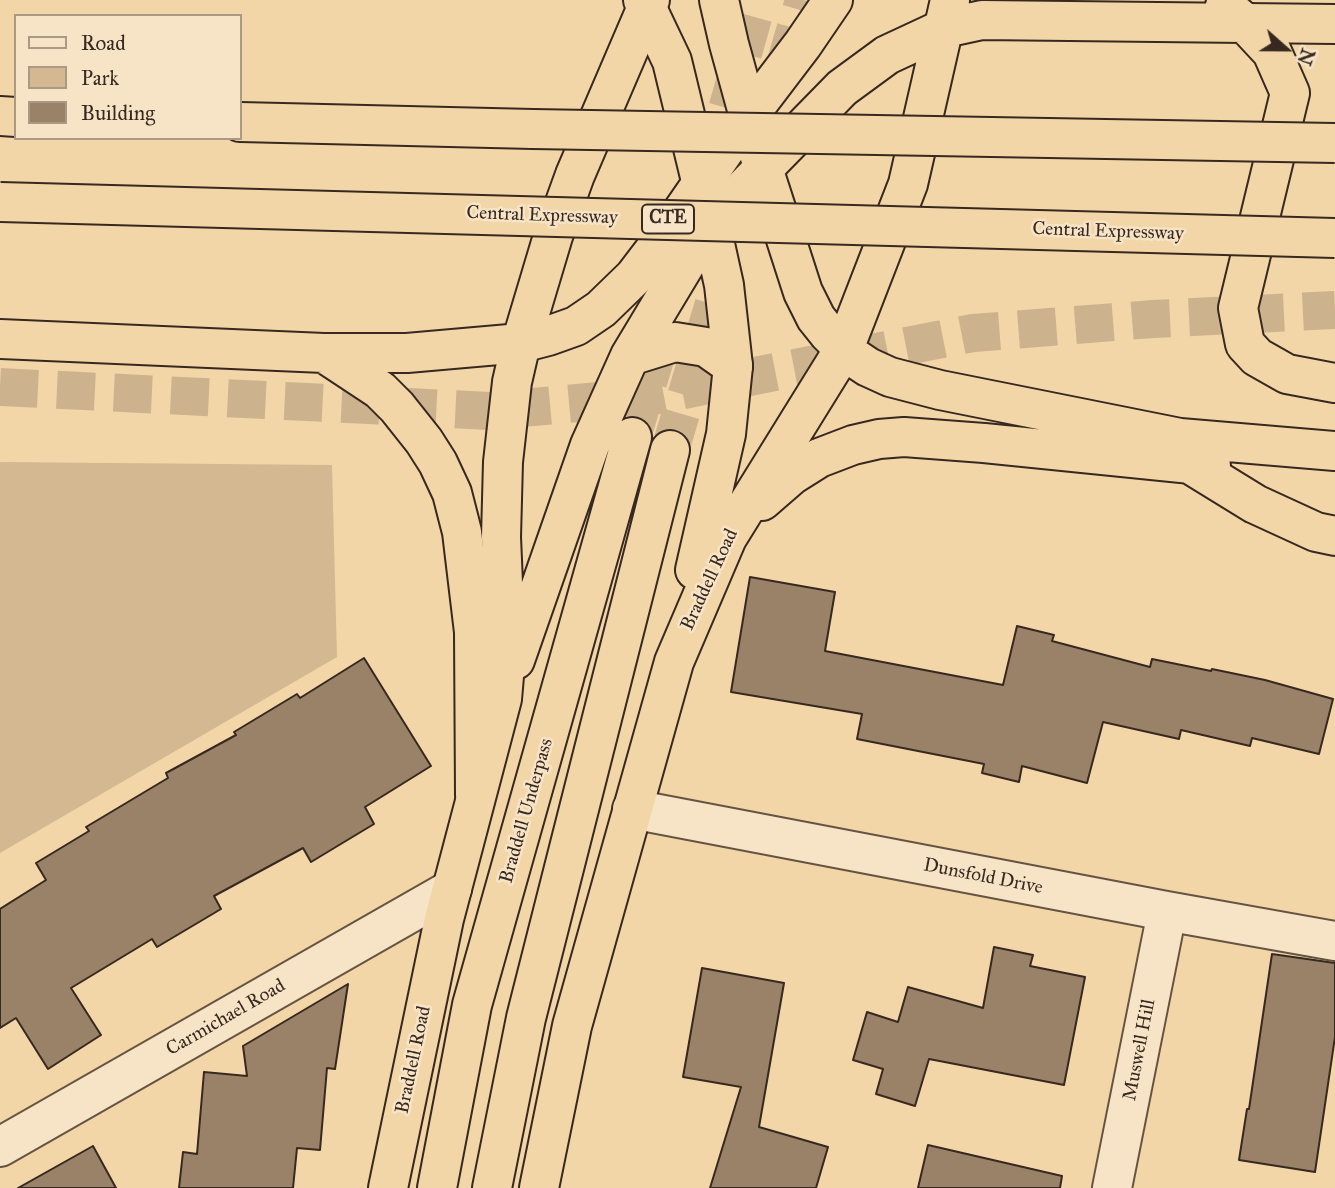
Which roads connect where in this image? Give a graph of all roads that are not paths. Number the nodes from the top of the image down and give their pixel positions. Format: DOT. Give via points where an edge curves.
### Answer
graph roads {
  1 [pos="719,0"];
  2 [pos="833,0"];
  3 [pos="647,2"];
  4 [pos="1232,11"];
  5 [pos="948,14"];
  6 [pos="1335,24"];
  7 [pos="749,116"];
  8 [pos="242,122"];
  9 [pos="1335,143"];
  10 [pos="763,167"];
  11 [pos="702,185"];
  12 [pos="0,201"];
  13 [pos="710,223"];
  14 [pos="1335,238"];
  15 [pos="0,339"];
  16 [pos="521,343"];
  17 [pos="844,349"];
  18 [pos="324,353"];
  19 [pos="630,356"];
  20 [pos="733,366"];
  21 [pos="1335,383"];
  22 [pos="632,437"];
  23 [pos="670,450"];
  24 [pos="1335,451"];
  25 [pos="1190,464"];
  26 [pos="1335,474"];
  27 [pos="1335,536"];
  28 [pos="727,538"];
  29 [pos="674,662"];
  30 [pos="502,699"];
  31 [pos="475,795"];
  32 [pos="632,809"];
  33 [pos="452,889"];
  34 [pos="1166,911"];
  35 [pos="1335,941"];
  36 [pos="1,1147"];
  37 [pos="388,1188"];
  38 [pos="437,1188"];
  39 [pos="492,1188"];
  40 [pos="539,1188"];
  41 [pos="1112,1188"];
  1 -- 7 [label="highway"];
  2 -- 7 [label="highway"];
  3 -- 11 [label="highway" via="672,61"];
  3 -- 16 [label="highway, Braddell Road" via="575,175"];
  4 -- 5 [label="highway" via="982,20"];
  4 -- 6 [label="highway"];
  4 -- 21 [label="highway" via="1272,52 1290,93 1238,308 1245,344 1257,357 1287,374"];
  5 -- 10 [label="highway" via="842,88"];
  5 -- 17 [label="highway, Braddell Road" via="908,184"];
  7 -- 10 [label="highway"];
  7 -- 11 [label="highway"];
  8 -- 9 [label="highway, bridge"];
  10 -- 13 [label="highway"];
  10 -- 17 [label="highway" via="808,305"];
  11 -- 13 [label="highway"];
  11 -- 16 [label="highway" via="634,277 601,309 576,326"];
  12 -- 14 [label="highway, Central Expressway / CTE, bridge"];
  13 -- 19 [label="highway"];
  13 -- 20 [label="highway" via="724,285"];
  15 -- 18 [label="highway"];
  16 -- 18 [label="highway" via="407,353"];
  16 -- 30 [label="highway, Braddell Road" via="503,462 506,653"];
  17 -- 24 [label="highway" via="890,377 940,390 1180,438"];
  17 -- 28 [label="highway, Braddell Road"];
  18 -- 31 [label="highway" via="380,390 397,407 424,441 452,493 462,532 474,632"];
  19 -- 20 [label="highway" via="675,342 706,347"];
  19 -- 30 [label="highway" via="590,445"];
  20 -- 29 [label="highway" via="726,435"];
  22 -- 38 [label="highway, Braddell Underpass" via="472,1005"];
  23 -- 39 [label="highway" via="526,1018"];
  25 -- 26 [label="highway"];
  25 -- 27 [label="highway" via="1255,504"];
  25 -- 28 [label="highway" via="984,443 878,439 819,458 793,475"];
  28 -- 29 [label="highway, Braddell Road"];
  29 -- 32 [label="highway, Braddell Road"];
  30 -- 31 [label="highway, Braddell Road"];
  31 -- 33 [label="highway, Braddell Road"];
  32 -- 34 [label="street, Dunsfold Drive"];
  32 -- 40 [label="highway, Braddell Road" via="572,1026"];
  33 -- 36 [label="street, Carmichael Road"];
  33 -- 37 [label="highway, Braddell Road"];
  34 -- 35 [label="street, Dunsfold Drive"];
  34 -- 41 [label="street, Muswell Hill"];
}
